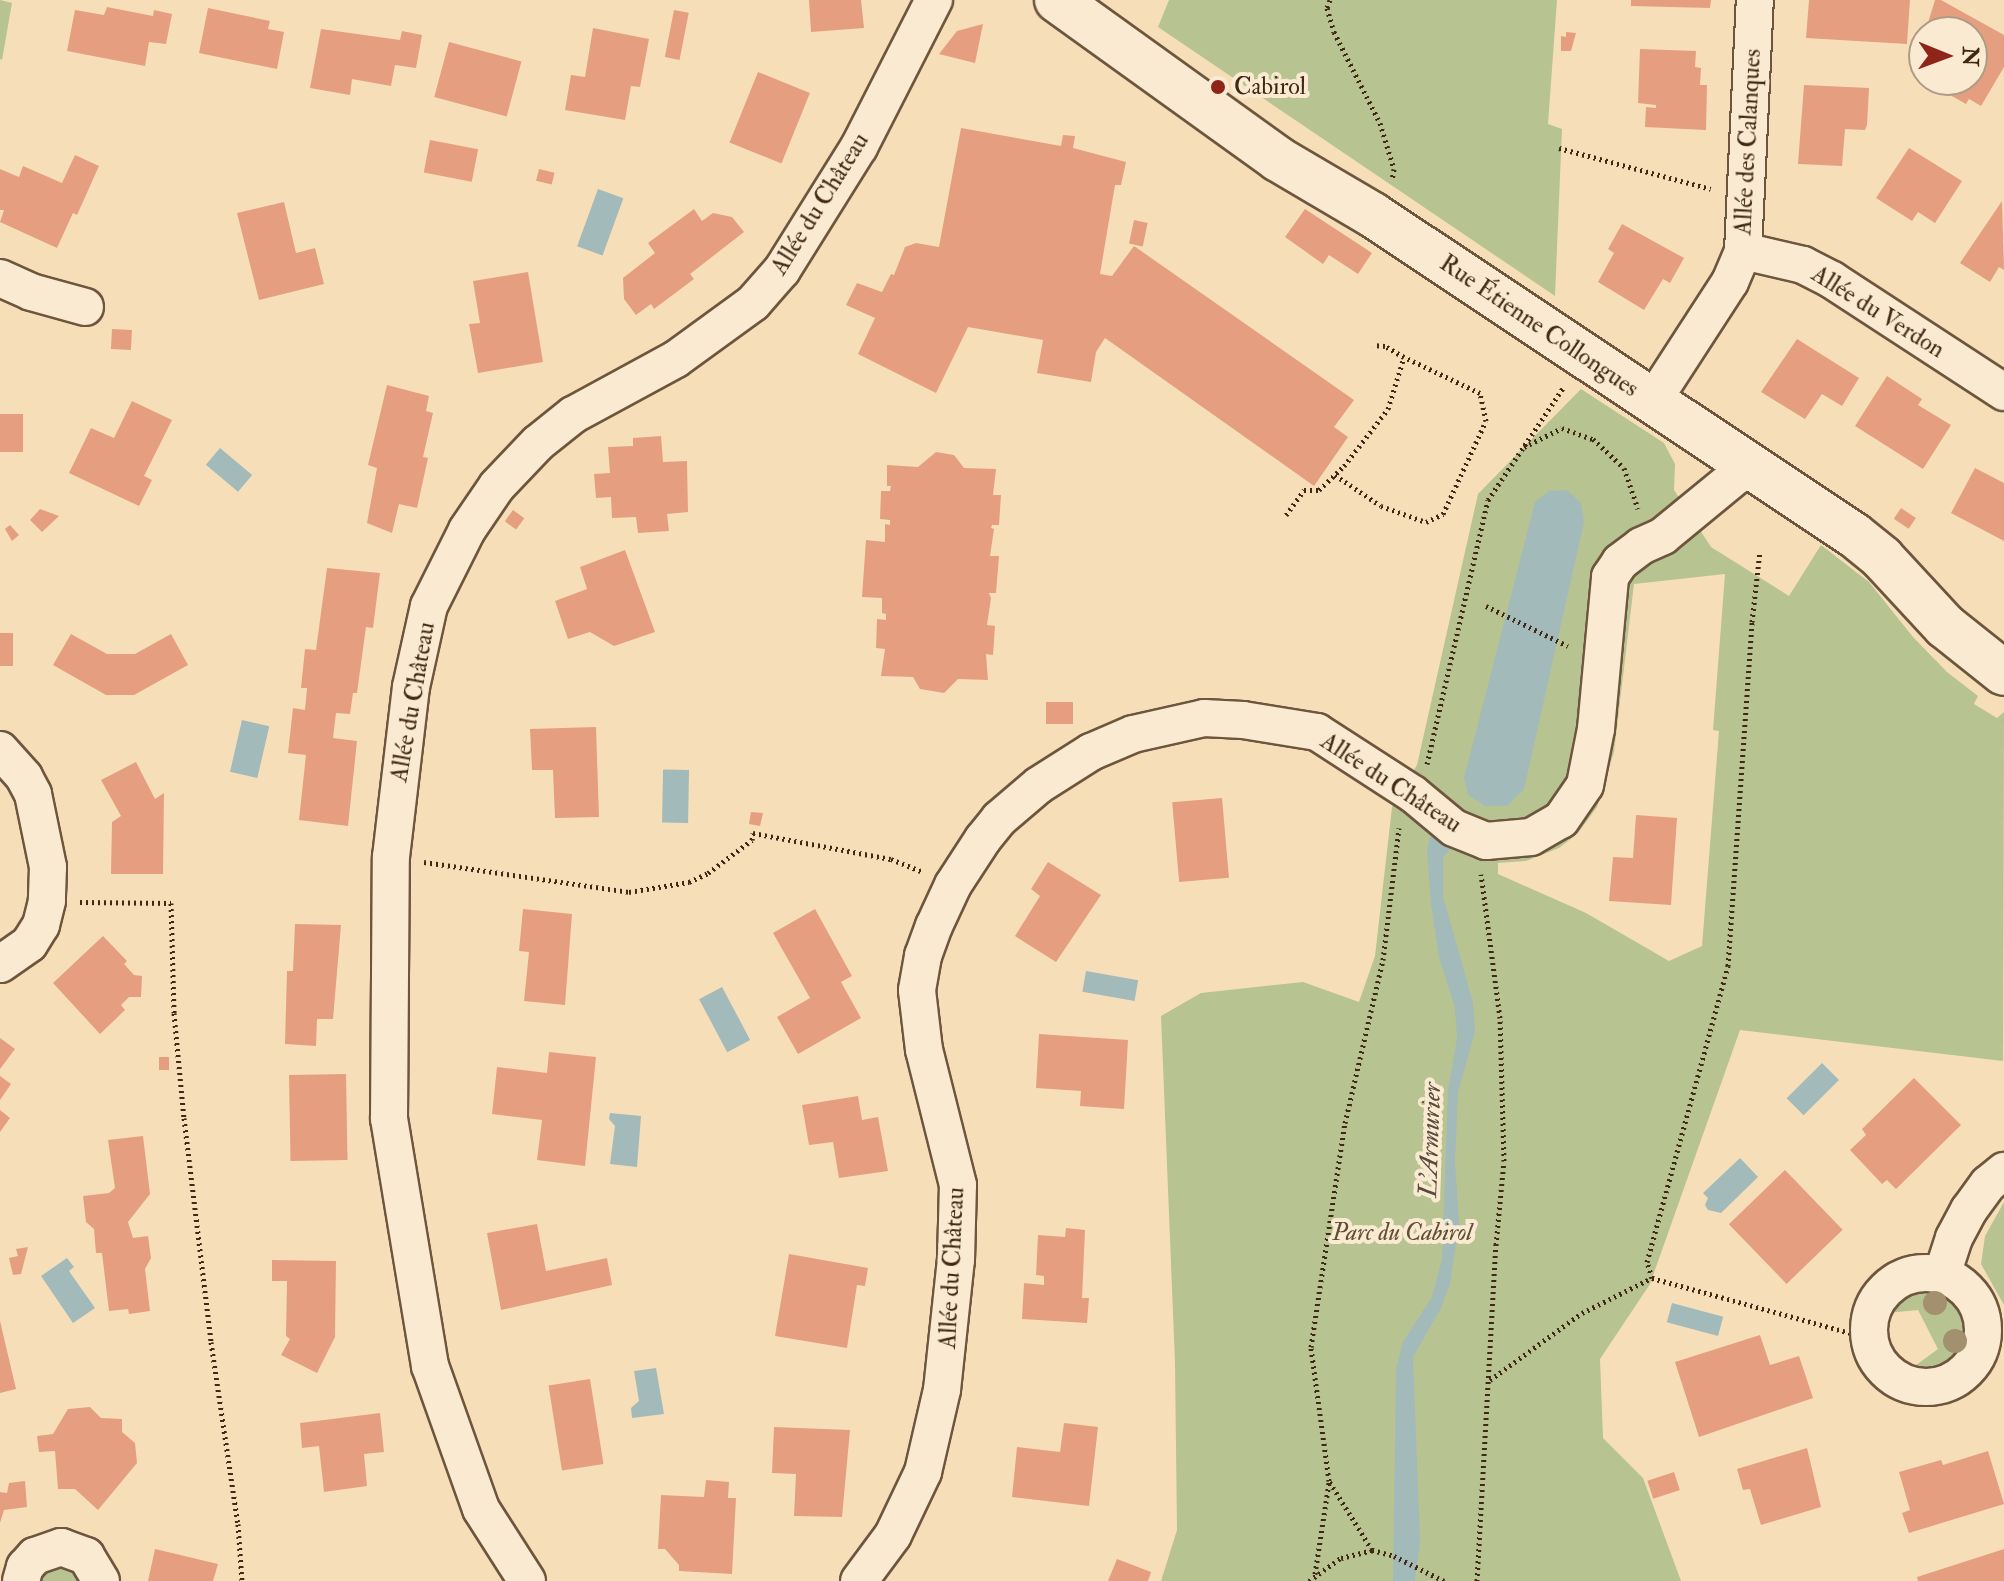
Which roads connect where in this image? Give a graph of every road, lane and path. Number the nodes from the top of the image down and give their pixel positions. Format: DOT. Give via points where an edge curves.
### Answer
graph roads {
  1 [pos="934,0"];
  2 [pos="1057,0"];
  3 [pos="1330,0"];
  4 [pos="1755,0"];
  5 [pos="1559,148"];
  6 [pos="1747,199"];
  7 [pos="1373,215"];
  8 [pos="1743,251"];
  9 [pos="0,278"];
  10 [pos="85,307"];
  11 [pos="1373,345"];
  12 [pos="1404,357"];
  13 [pos="1584,357"];
  14 [pos="2004,392"];
  15 [pos="1652,402"];
  16 [pos="1523,448"];
  17 [pos="1744,463"];
  18 [pos="1335,475"];
  19 [pos="1286,515"];
  20 [pos="1641,546"];
  21 [pos="1760,551"];
  22 [pos="1486,606"];
  23 [pos="1581,652"];
  24 [pos="2004,673"];
  25 [pos="0,750"];
  26 [pos="1413,794"];
  27 [pos="1486,841"];
  28 [pos="391,857"];
  29 [pos="953,885"];
  30 [pos="47,901"];
  31 [pos="0,964"];
  32 [pos="2004,1171"];
  33 [pos="1942,1275"];
  34 [pos="1652,1278"];
  35 [pos="1869,1338"];
  36 [pos="1490,1381"];
  37 [pos="1329,1481"];
  38 [pos="1372,1550"];
  39 [pos="1312,1579"];
  40 [pos="21,1581"];
  41 [pos="101,1581"];
  42 [pos="242,1581"];
  43 [pos="527,1581"];
  44 [pos="859,1581"];
  45 [pos="1444,1581"];
  46 [pos="1477,1581"];
  1 -- 28 [label="street, Allée du Château" via="859,147 782,270 753,303 676,359 573,415 497,486 467,530 426,619 411,687"];
  2 -- 7 [label="main road, Rue Étienne Collongues" via="1278,159"];
  3 -- 7 [label="path" via="1334,32 1380,123 1394,169 1390,190"];
  4 -- 6 [label="street, Allée des Calanques"];
  5 -- 6 [label="path"];
  6 -- 8 [label="street, Allée des Calanques"];
  7 -- 13 [label="main road, Rue Étienne Collongues"];
  8 -- 14 [label="street, Allée du Verdon" via="1803,265 1832,280"];
  8 -- 15 [label="street, Allée des Calanques" via="1730,282"];
  9 -- 10 [label="street"];
  11 -- 12 [label="path"];
  12 -- 18 [label="path" via="1388,409"];
  12 -- 18 [label="path" via="1480,393 1486,421 1443,514 1426,522 1411,517 1381,506"];
  13 -- 15 [label="main road, Rue Étienne Collongues"];
  13 -- 16 [label="path"];
  15 -- 17 [label="main road, Rue Étienne Collongues"];
  16 -- 20 [label="path" via="1562,428 1593,439 1624,468 1638,503"];
  16 -- 26 [label="path" via="1488,500 1430,757"];
  17 -- 20 [label="street, Allée du Château" via="1697,509"];
  17 -- 24 [label="main road, Rue Étienne Collongues" via="1854,535 1945,626"];
  18 -- 19 [label="path" via="1319,490 1304,490"];
  20 -- 27 [label="street, Allée du Château" via="1610,577 1596,729 1585,785 1561,820 1531,837"];
  21 -- 34 [label="path" via="1728,966 1647,1262"];
  22 -- 23 [label="path"];
  25 -- 30 [label="street" via="24,777 40,815"];
  26 -- 27 [label="street, Allée du Château" via="1454,828"];
  26 -- 29 [label="street, Allée du Château" via="1317,732 1243,720 1204,718 1171,724 1091,752 1039,785 999,819"];
  26 -- 37 [label="path" via="1399,827 1383,960 1345,1123 1311,1347"];
  27 -- 36 [label="path" via="1481,874 1500,1018 1504,1161"];
  28 -- 29 [label="path" via="629,892 689,882 708,873 752,840 753,833 891,859"];
  28 -- 43 [label="street, Allée du Château" via="389,1119 416,1296 430,1366 454,1442 481,1509"];
  29 -- 44 [label="street, Allée du Château" via="923,956 917,990 924,1050 958,1185 948,1352 923,1472 893,1535"];
  30 -- 31 [label="street" via="29,944"];
  30 -- 42 [label="path" via="171,903 184,1118"];
  32 -- 33 [label="street" via="1969,1210"];
  33 -- 35 [label="street" via="1919,1273 1898,1280 1881,1295 1870,1316"];
  33 -- 35 [label="street" via="1974,1299 1982,1318 1983,1338 1963,1373 1926,1388 1906,1384 1876,1358"];
  34 -- 35 [label="path"];
  34 -- 36 [label="path" via="1582,1313"];
  36 -- 46 [label="path"];
  37 -- 38 [label="path"];
  37 -- 39 [label="path"];
  38 -- 39 [label="path" via="1341,1558"];
  38 -- 45 [label="path"];
  40 -- 41 [label="street" via="35,1556 61,1547 86,1556"];
}
